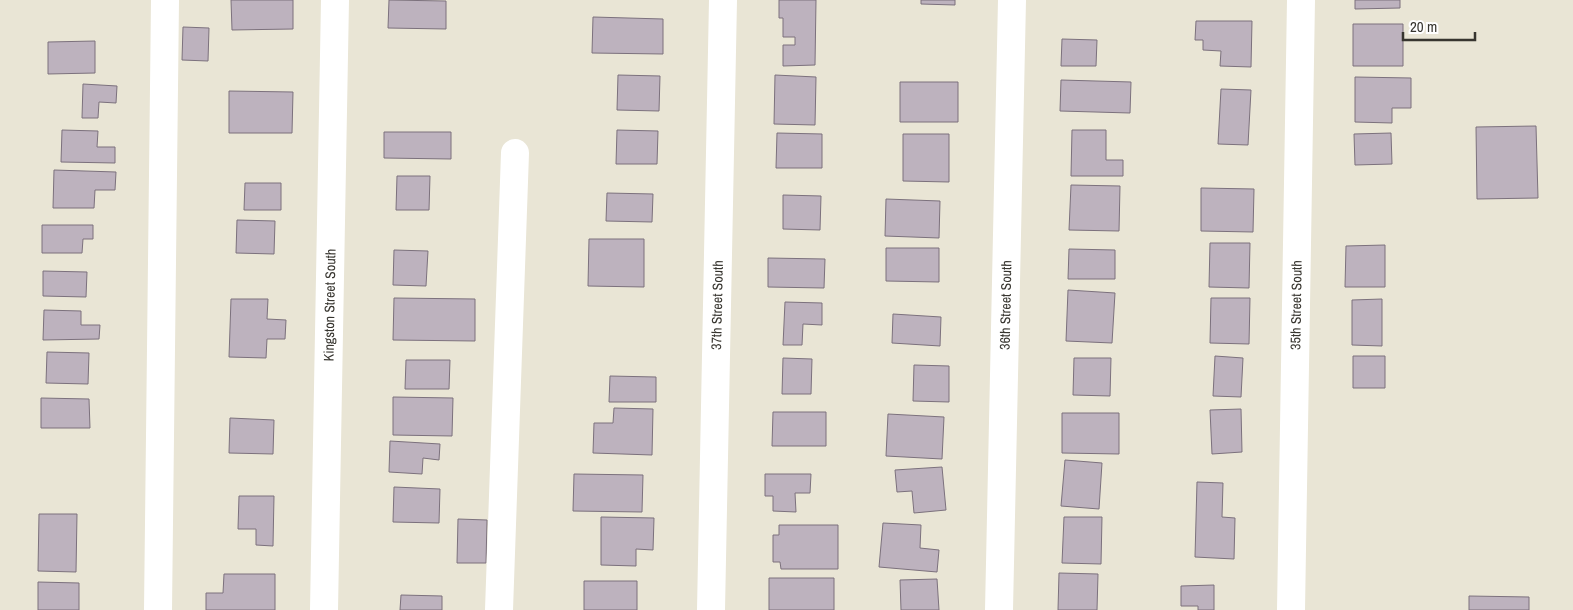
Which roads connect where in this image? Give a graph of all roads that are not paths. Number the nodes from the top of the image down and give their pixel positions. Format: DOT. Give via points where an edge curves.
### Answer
graph roads {
  1 [pos="165,0"];
  2 [pos="335,0"];
  3 [pos="723,0"];
  4 [pos="1012,0"];
  5 [pos="1301,0"];
  6 [pos="515,153"];
  7 [pos="158,610"];
  8 [pos="324,610"];
  9 [pos="499,610"];
  10 [pos="712,610"];
  11 [pos="998,610"];
  12 [pos="1291,610"];
  1 -- 7 [label="street"];
  2 -- 8 [label="street, Kingston Street South"];
  3 -- 10 [label="street, 37th Street South"];
  4 -- 11 [label="street, 36th Street South"];
  5 -- 12 [label="street, 35th Street South"];
  6 -- 9 [label="street"];
}
